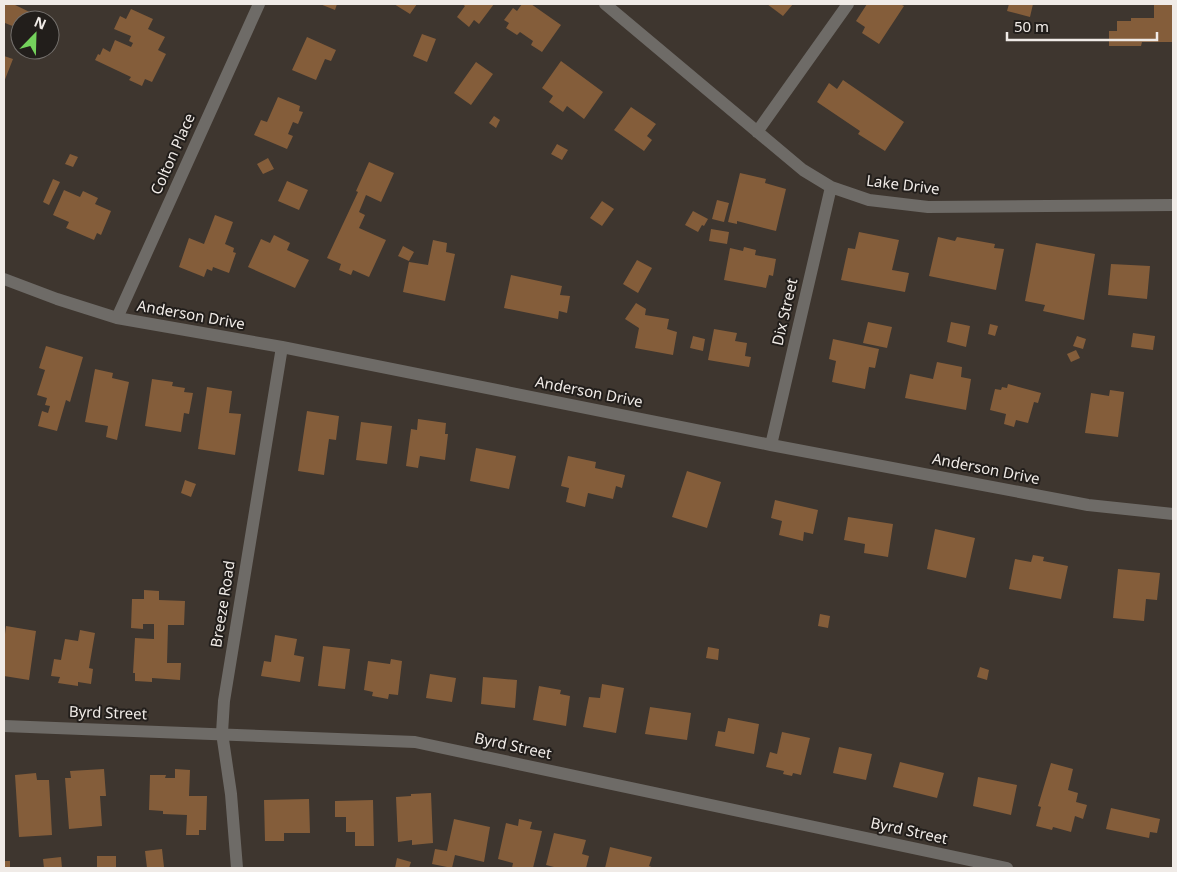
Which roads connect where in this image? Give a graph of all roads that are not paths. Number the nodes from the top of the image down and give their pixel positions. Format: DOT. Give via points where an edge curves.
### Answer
graph roads {
  1 [pos="258,4"];
  2 [pos="605,4"];
  3 [pos="848,4"];
  4 [pos="757,132"];
  5 [pos="831,187"];
  6 [pos="1173,205"];
  7 [pos="4,279"];
  8 [pos="117,318"];
  9 [pos="282,347"];
  10 [pos="771,445"];
  11 [pos="1173,514"];
  12 [pos="4,726"];
  13 [pos="222,733"];
  14 [pos="236,868"];
  15 [pos="1007,868"];
  1 -- 8 [label="street, Colton Place"];
  2 -- 4 [label="street, Lake Drive"];
  3 -- 4 [label="street"];
  4 -- 5 [label="street, Lake Drive" via="803,170"];
  5 -- 6 [label="street, Lake Drive" via="869,200 928,207"];
  5 -- 10 [label="street, Dix Street"];
  7 -- 8 [label="street, Anderson Drive"];
  8 -- 9 [label="street, Anderson Drive"];
  9 -- 10 [label="street, Anderson Drive"];
  9 -- 13 [label="street, Breeze Road" via="225,692"];
  10 -- 11 [label="street, Anderson Drive" via="1088,505"];
  12 -- 13 [label="street, Byrd Street"];
  13 -- 14 [label="street, Breeze Road" via="231,794"];
  13 -- 15 [label="street, Byrd Street" via="414,742"];
}
